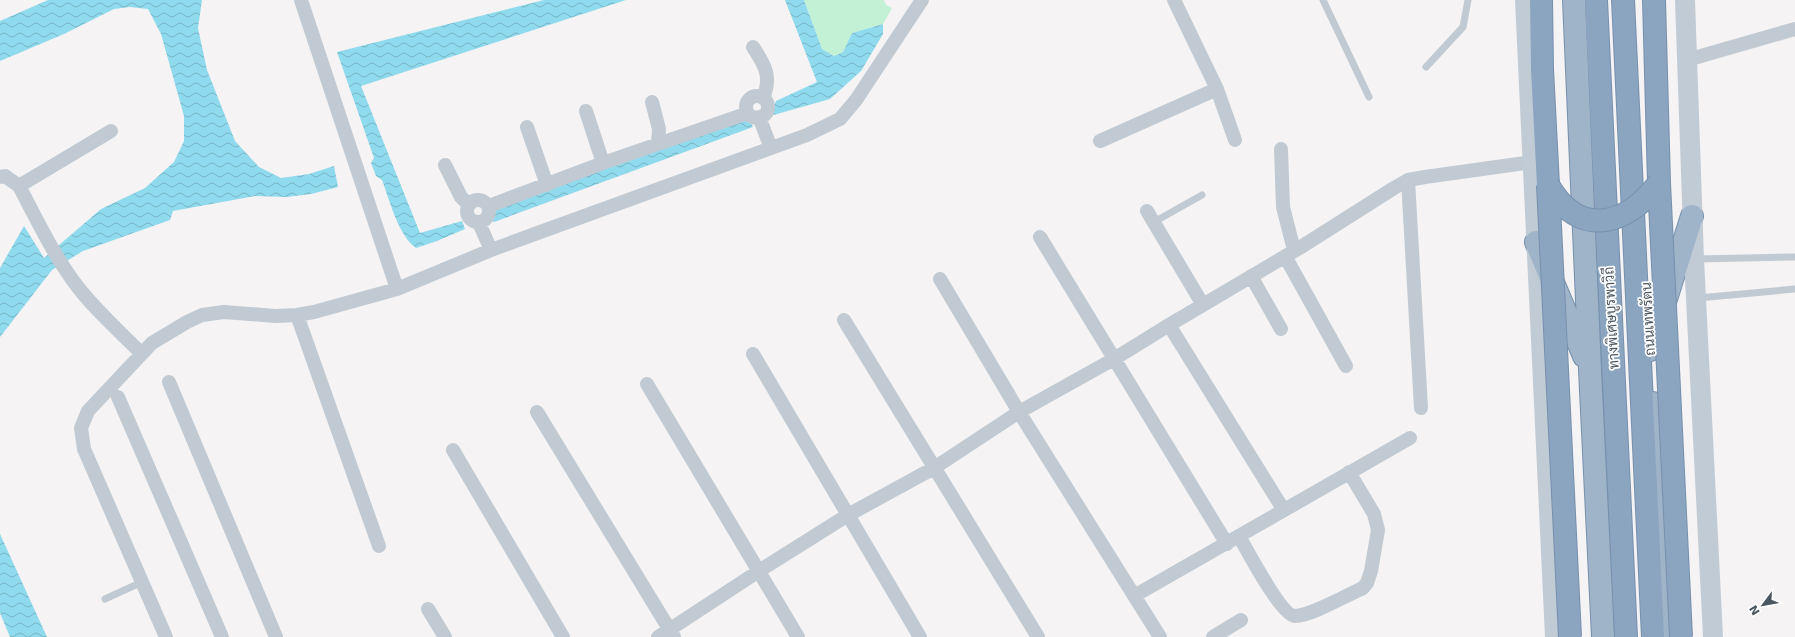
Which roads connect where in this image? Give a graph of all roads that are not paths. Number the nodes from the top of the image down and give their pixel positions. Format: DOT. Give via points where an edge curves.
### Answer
graph roads {
  1 [pos="301,0"];
  2 [pos="922,0"];
  3 [pos="1174,0"];
  4 [pos="1323,0"];
  5 [pos="1468,0"];
  6 [pos="1525,0"];
  7 [pos="1540,0"];
  8 [pos="1574,0"];
  9 [pos="1596,0"];
  10 [pos="1623,0"];
  11 [pos="1634,0"];
  12 [pos="1654,0"];
  13 [pos="1685,0"];
  14 [pos="1795,29"];
  15 [pos="753,47"];
  16 [pos="1687,60"];
  17 [pos="1426,67"];
  18 [pos="1217,90"];
  19 [pos="1368,96"];
  20 [pos="652,102"];
  21 [pos="586,111"];
  22 [pos="753,115"];
  23 [pos="527,127"];
  24 [pos="111,132"];
  25 [pos="1235,140"];
  26 [pos="1100,141"];
  27 [pos="658,144"];
  28 [pos="771,148"];
  29 [pos="1281,149"];
  30 [pos="1532,162"];
  31 [pos="603,163"];
  32 [pos="445,164"];
  33 [pos="0,176"];
  34 [pos="1408,180"];
  35 [pos="1660,183"];
  36 [pos="547,185"];
  37 [pos="19,186"];
  38 [pos="1548,186"];
  39 [pos="1202,195"];
  40 [pos="469,205"];
  41 [pos="488,206"];
  42 [pos="1692,216"];
  43 [pos="1150,217"];
  44 [pos="479,223"];
  45 [pos="1040,237"];
  46 [pos="1536,242"];
  47 [pos="491,250"];
  48 [pos="1294,251"];
  49 [pos="1795,257"];
  50 [pos="1694,259"];
  51 [pos="1251,276"];
  52 [pos="940,279"];
  53 [pos="397,289"];
  54 [pos="1795,290"];
  55 [pos="1696,298"];
  56 [pos="1202,305"];
  57 [pos="297,315"];
  58 [pos="844,320"];
  59 [pos="1169,325"];
  60 [pos="1281,329"];
  61 [pos="1650,350"];
  62 [pos="141,353"];
  63 [pos="752,354"];
  64 [pos="1114,359"];
  65 [pos="1346,366"];
  66 [pos="1590,370"];
  67 [pos="169,382"];
  68 [pos="647,384"];
  69 [pos="118,397"];
  70 [pos="1421,408"];
  71 [pos="537,412"];
  72 [pos="1020,412"];
  73 [pos="1410,438"];
  74 [pos="453,450"];
  75 [pos="934,468"];
  76 [pos="1349,472"];
  77 [pos="1283,509"];
  78 [pos="848,515"];
  79 [pos="1233,540"];
  80 [pos="380,546"];
  81 [pos="759,571"];
  82 [pos="142,582"];
  83 [pos="1134,596"];
  84 [pos="105,599"];
  85 [pos="428,609"];
  86 [pos="1241,620"];
  87 [pos="667,635"];
  88 [pos="166,637"];
  89 [pos="222,637"];
  90 [pos="276,637"];
  91 [pos="445,637"];
  92 [pos="563,637"];
  93 [pos="798,637"];
  94 [pos="920,637"];
  95 [pos="1038,637"];
  96 [pos="1160,637"];
  97 [pos="1213,637"];
  98 [pos="1555,637"];
  99 [pos="1570,637"];
  100 [pos="1603,637"];
  101 [pos="1626,637"];
  102 [pos="1653,637"];
  103 [pos="1666,637"];
  104 [pos="1681,637"];
  105 [pos="1713,637"];
  1 -- 53 [label="street"];
  2 -- 28 [label="street" via="856,100 840,119"];
  3 -- 18 [label="street"];
  4 -- 19 [label="lane"];
  5 -- 17 [label="lane" via="1463,27"];
  6 -- 30 [label="main road"];
  7 -- 38 [label="highway"];
  8 -- 66 [label="highway"];
  9 -- 101 [label="highway, ทางพิเศษบูรพาวิถี"];
  10 -- 102 [label="highway, ทางพิเศษบูรพาวิถี"];
  11 -- 61 [label="highway, ถนนเทพรัตน"];
  12 -- 35 [label="highway"];
  13 -- 16 [label="main road"];
  14 -- 16 [label="street"];
  15 -- 22 [label="street" via="761,59 768,82 763,98 755,96 748,100 746,109"];
  16 -- 42 [label="main road"];
  18 -- 25 [label="street"];
  18 -- 26 [label="street"];
  20 -- 27 [label="street" via="659,129"];
  21 -- 31 [label="street"];
  22 -- 27 [label="street"];
  22 -- 28 [label="street"];
  23 -- 36 [label="street"];
  24 -- 37 [label="street"];
  27 -- 31 [label="street"];
  28 -- 47 [label="street"];
  29 -- 48 [label="street" via="1283,207"];
  30 -- 34 [label="street"];
  30 -- 46 [label="main road"];
  31 -- 36 [label="street"];
  32 -- 40 [label="street" via="461,197"];
  33 -- 37 [label="street" via="5,176"];
  34 -- 48 [label="street"];
  34 -- 70 [label="street"];
  35 -- 38 [label="highway, bridge" via="1632,210 1614,219 1601,220 1576,215 1567,210"];
  35 -- 104 [label="highway, bridge"];
  36 -- 41 [label="street"];
  37 -- 62 [label="street" via="74,282 95,308"];
  38 -- 99 [label="highway, bridge"];
  39 -- 43 [label="lane"];
  40 -- 41 [label="street" via="480,199"];
  40 -- 44 [label="street" via="469,218"];
  41 -- 44 [label="street" via="488,217"];
  42 -- 50 [label="main road"];
  42 -- 61 [label="highway"];
  43 -- 56 [label="street"];
  44 -- 47 [label="street"];
  45 -- 64 [label="street"];
  46 -- 66 [label="highway"];
  46 -- 98 [label="main road"];
  47 -- 53 [label="street"];
  48 -- 51 [label="street"];
  48 -- 65 [label="street"];
  49 -- 50 [label="lane"];
  50 -- 55 [label="main road"];
  51 -- 56 [label="street"];
  51 -- 60 [label="street"];
  52 -- 72 [label="street"];
  53 -- 57 [label="street"];
  54 -- 55 [label="lane"];
  55 -- 105 [label="main road"];
  56 -- 59 [label="street"];
  57 -- 62 [label="street" via="224,312 202,315 152,343"];
  57 -- 80 [label="street"];
  58 -- 75 [label="street"];
  59 -- 64 [label="street"];
  59 -- 77 [label="street"];
  61 -- 103 [label="highway, ถนนเทพรัตน"];
  62 -- 82 [label="street" via="88,411 81,428 84,449"];
  63 -- 78 [label="street"];
  64 -- 72 [label="street"];
  64 -- 79 [label="street"];
  66 -- 100 [label="highway"];
  67 -- 90 [label="street"];
  68 -- 81 [label="street"];
  69 -- 89 [label="street"];
  71 -- 87 [label="street"];
  72 -- 75 [label="street"];
  72 -- 83 [label="street"];
  73 -- 76 [label="street"];
  74 -- 92 [label="street"];
  75 -- 78 [label="street"];
  75 -- 95 [label="street"];
  76 -- 77 [label="street"];
  76 -- 79 [label="street" via="1374,514 1378,530 1371,571 1363,588 1307,613 1295,616 1289,614"];
  77 -- 79 [label="street"];
  78 -- 81 [label="street"];
  78 -- 94 [label="street"];
  79 -- 83 [label="street"];
  81 -- 87 [label="street"];
  81 -- 93 [label="street"];
  82 -- 84 [label="lane"];
  82 -- 88 [label="street"];
  83 -- 96 [label="street"];
  85 -- 91 [label="street"];
  86 -- 97 [label="street"];
}
